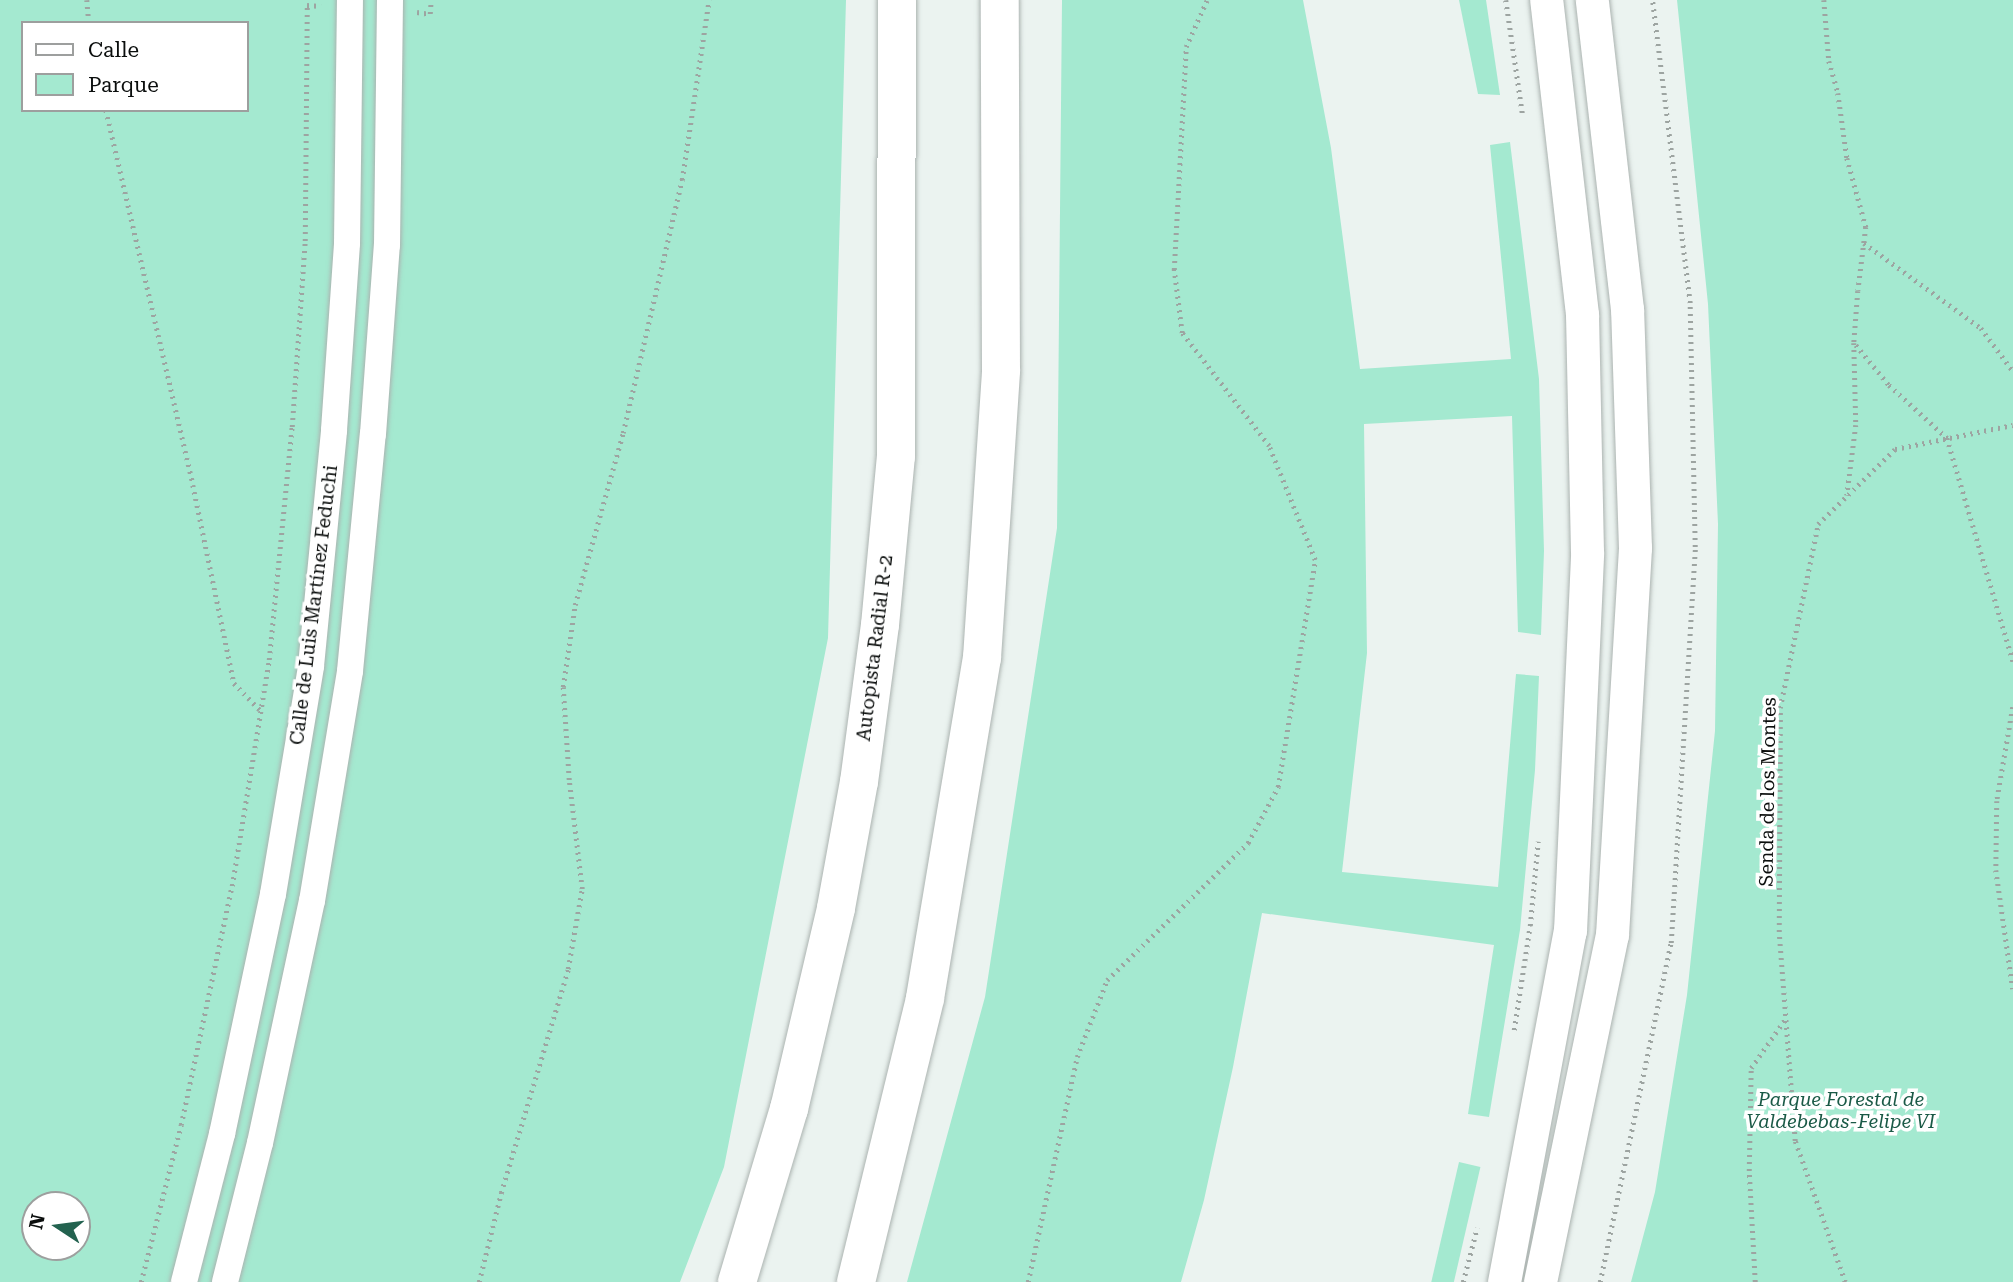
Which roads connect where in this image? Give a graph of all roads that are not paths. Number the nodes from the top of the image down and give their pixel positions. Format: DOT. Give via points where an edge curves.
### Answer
graph roads {
  1 [pos="390,0"];
  2 [pos="897,0"];
  3 [pos="1000,0"];
  4 [pos="1546,0"];
  5 [pos="1592,0"];
  6 [pos="334,2"];
  7 [pos="184,1282"];
  8 [pos="225,1282"];
  9 [pos="737,1282"];
  10 [pos="856,1282"];
  11 [pos="1504,1282"];
  12 [pos="1540,1282"];
  1 -- 8 [label="street, Calle de Luis Martínez Feduchi" via="387,245 350,671 312,901"];
  2 -- 9 [label="highway, Autopista Radial R-2" via="896,457 880,625 836,908 789,1109"];
  3 -- 10 [label="highway" via="1001,370 982,658 925,998"];
  4 -- 11 [label="street" via="1582,314 1587,552 1570,931"];
  5 -- 12 [label="street" via="1627,309 1635,548 1612,935"];
  6 -- 7 [label="street, Calle de Luis Martínez Feduchi" via="347,243 311,666 273,894 222,1134"];
}
